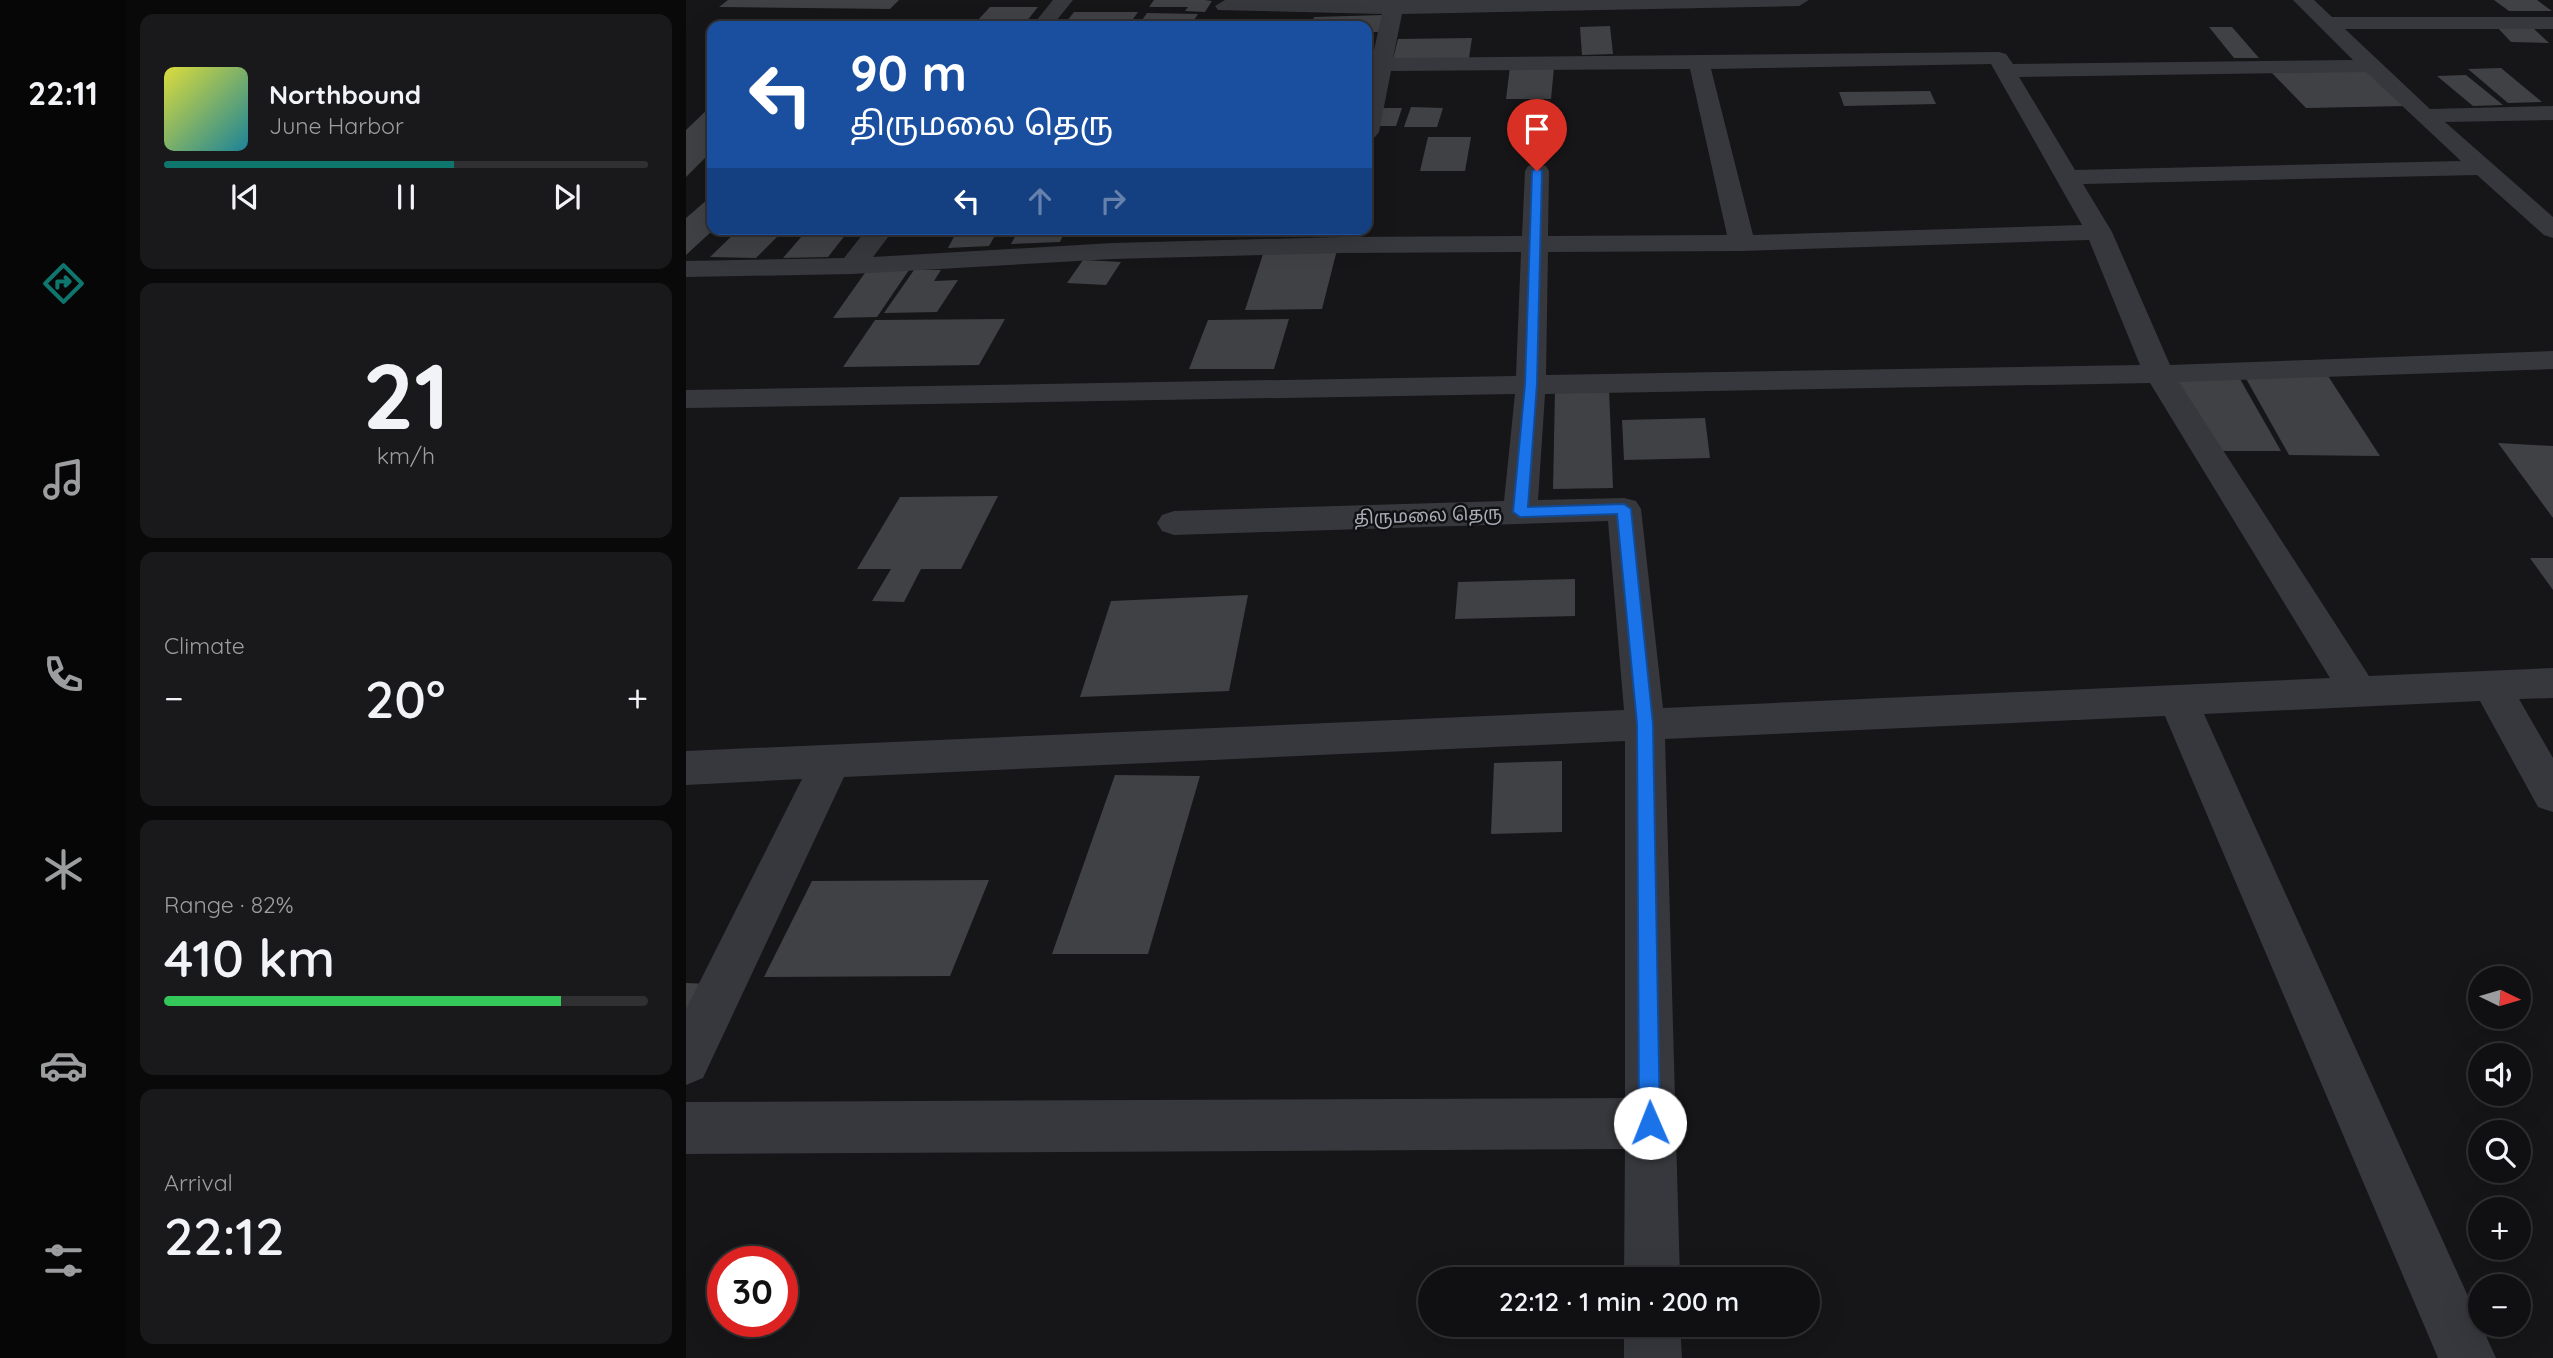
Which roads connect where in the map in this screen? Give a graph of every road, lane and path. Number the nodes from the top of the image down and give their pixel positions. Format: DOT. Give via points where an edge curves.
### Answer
graph roads {
  1 [pos="1063,0"];
  2 [pos="1799,0"];
  3 [pos="2303,0"];
  4 [pos="1226,3"];
  5 [pos="1394,4"];
  6 [pos="1046,21"];
  7 [pos="1217,21"];
  8 [pos="2329,23"];
  9 [pos="2553,23"];
  10 [pos="1699,63"];
  11 [pos="1374,65"];
  12 [pos="2372,66"];
  13 [pos="2005,71"];
  14 [pos="1372,84"];
  15 [pos="2553,113"];
  16 [pos="2424,116"];
  17 [pos="2481,168"];
  18 [pos="1537,171"];
  19 [pos="2067,177"];
  20 [pos="2553,230"];
  21 [pos="2099,232"];
  22 [pos="876,235"];
  23 [pos="1344,237"];
  24 [pos="1117,240"];
  25 [pos="1742,243"];
  26 [pos="1537,244"];
  27 [pos="852,266"];
  28 [pos="686,269"];
  29 [pos="2553,360"];
  30 [pos="2160,374"];
  31 [pos="1531,384"];
  32 [pos="686,398"];
  33 [pos="1520,512"];
  34 [pos="1174,523"];
  35 [pos="2553,683"];
  36 [pos="2491,686"];
  37 [pos="2359,692"];
  38 [pos="2178,700"];
  39 [pos="1645,724"];
  40 [pos="831,761"];
  41 [pos="686,768"];
  42 [pos="2553,795"];
  43 [pos="686,1061"];
  44 [pos="1650,1123"];
  45 [pos="686,1128"];
  46 [pos="1652,1267"];
  47 [pos="1652,1337"];
  48 [pos="1653,1358"];
  49 [pos="2466,1358"];
  1 -- 6 [label="street"];
  2 -- 5 [label="street"];
  3 -- 8 [label="street"];
  4 -- 5 [label="street"];
  4 -- 7 [label="street"];
  5 -- 11 [label="street"];
  8 -- 9 [label="street"];
  8 -- 12 [label="street"];
  10 -- 11 [label="street"];
  10 -- 13 [label="street" via="1999,58"];
  10 -- 25 [label="street"];
  11 -- 14 [label="street"];
  12 -- 13 [label="street"];
  12 -- 16 [label="street"];
  13 -- 19 [label="street"];
  15 -- 16 [label="street"];
  16 -- 17 [label="street"];
  17 -- 19 [label="street"];
  17 -- 20 [label="street"];
  18 -- 26 [label="street"];
  19 -- 21 [label="street"];
  21 -- 25 [label="street"];
  21 -- 30 [label="street"];
  22 -- 27 [label="street"];
  23 -- 24 [label="street"];
  23 -- 26 [label="street"];
  24 -- 27 [label="street"];
  25 -- 26 [label="street"];
  26 -- 31 [label="street"];
  27 -- 28 [label="street"];
  29 -- 30 [label="street"];
  30 -- 31 [label="street"];
  30 -- 37 [label="street"];
  31 -- 32 [label="street"];
  31 -- 33 [label="street"];
  33 -- 34 [label="street, திருமலை தெரு"];
  33 -- 39 [label="street, திருமலை தெரு" via="1624,509"];
  35 -- 36 [label="street"];
  36 -- 37 [label="street"];
  36 -- 42 [label="street"];
  37 -- 38 [label="street"];
  38 -- 39 [label="street"];
  38 -- 49 [label="street"];
  39 -- 40 [label="street"];
  39 -- 44 [label="street, திருமலை தெரு"];
  40 -- 41 [label="street"];
  40 -- 43 [label="street"];
  44 -- 45 [label="street"];
  44 -- 46 [label="street, திருமலை தெரு"];
  47 -- 48 [label="street"];
}
